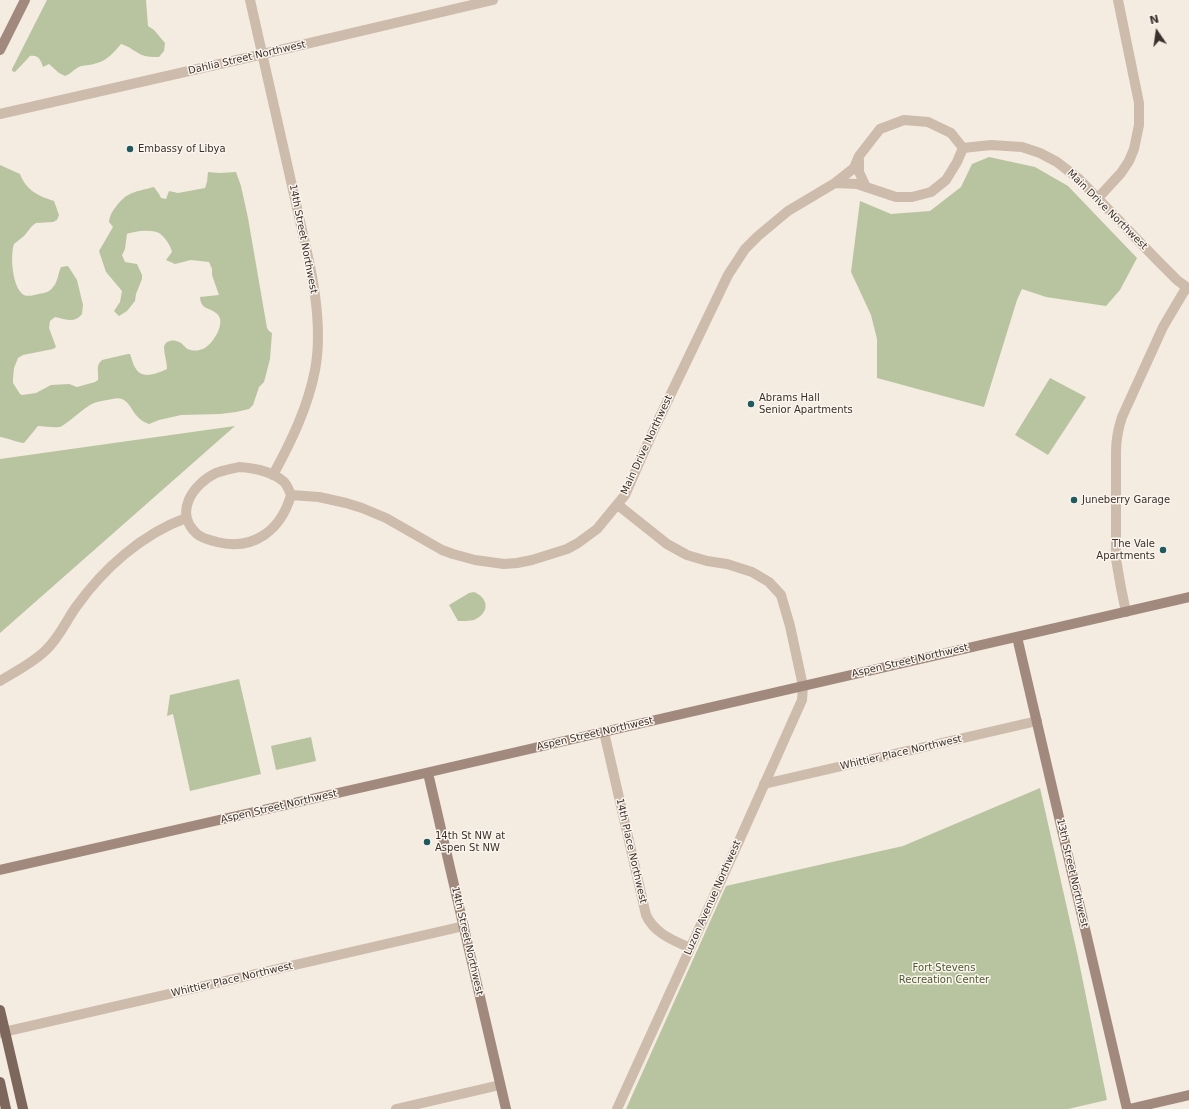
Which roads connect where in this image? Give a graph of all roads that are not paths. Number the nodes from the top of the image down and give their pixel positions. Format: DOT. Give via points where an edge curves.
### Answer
graph roads {
  1 [pos="25,0"];
  2 [pos="250,0"];
  3 [pos="493,0"];
  4 [pos="1118,0"];
  5 [pos="0,50"];
  6 [pos="262,54"];
  7 [pos="0,114"];
  8 [pos="963,148"];
  9 [pos="860,156"];
  10 [pos="835,182"];
  11 [pos="866,187"];
  12 [pos="1098,198"];
  13 [pos="1188,288"];
  14 [pos="273,475"];
  15 [pos="290,495"];
  16 [pos="618,505"];
  17 [pos="186,518"];
  18 [pos="1189,597"];
  19 [pos="1126,612"];
  20 [pos="1017,637"];
  21 [pos="0,681"];
  22 [pos="803,686"];
  23 [pos="1037,722"];
  24 [pos="604,732"];
  25 [pos="428,773"];
  26 [pos="764,784"];
  27 [pos="0,870"];
  28 [pos="464,926"];
  29 [pos="690,948"];
  30 [pos="0,1010"];
  31 [pos="2,1032"];
  32 [pos="0,1082"];
  33 [pos="500,1085"];
  34 [pos="1189,1095"];
  35 [pos="6,1109"];
  36 [pos="23,1109"];
  37 [pos="396,1109"];
  38 [pos="506,1109"];
  39 [pos="617,1109"];
  40 [pos="1128,1109"];
  1 -- 5 [label="street"];
  2 -- 6 [label="street, 14th Street Northwest"];
  3 -- 6 [label="street, Dahlia Street Northwest"];
  4 -- 12 [label="street" via="1139,103 1139,126 1129,161"];
  6 -- 7 [label="street, Dahlia Street Northwest"];
  6 -- 14 [label="street, 14th Street Northwest" via="310,264 317,324 317,355 313,381 299,423"];
  8 -- 9 [label="street, Main Drive Northwest" via="951,133 928,122 904,120 880,129"];
  8 -- 11 [label="street" via="946,180 932,192 912,197 896,197"];
  8 -- 12 [label="street, Main Drive Northwest" via="982,145 1022,147 1064,167"];
  9 -- 10 [label="street, Main Drive Northwest" via="854,168"];
  9 -- 11 [label="street" via="859,172"];
  10 -- 11 [label="street"];
  10 -- 16 [label="street, Main Drive Northwest" via="772,223 737,260 660,414 626,495"];
  12 -- 13 [label="street, Main Drive Northwest" via="1157,260"];
  13 -- 19 [label="street" via="1163,328 1118,428 1116,560"];
  14 -- 15 [label="street" via="284,482"];
  14 -- 17 [label="street" via="240,467 215,474 192,492"];
  15 -- 16 [label="street, Main Drive Northwest" via="346,502 386,518 448,552 475,560 504,564 532,560 567,549 597,529"];
  15 -- 17 [label="street" via="287,508 271,530 248,543 221,543 204,539"];
  16 -- 22 [label="street" via="667,544 707,561 752,572 770,582 781,595"];
  17 -- 21 [label="street" via="149,537 109,568 75,608 47,649"];
  18 -- 19 [label="street, Aspen Street Northwest"];
  19 -- 20 [label="street, Aspen Street Northwest"];
  20 -- 22 [label="street, Aspen Street Northwest"];
  20 -- 23 [label="street, 13th Street Northwest"];
  22 -- 24 [label="street, Aspen Street Northwest"];
  22 -- 26 [label="street, Luzon Avenue Northwest" via="802,700"];
  23 -- 26 [label="street, Whittier Place Northwest"];
  23 -- 40 [label="street, 13th Street Northwest"];
  24 -- 25 [label="street, Aspen Street Northwest"];
  24 -- 29 [label="street, 14th Place Northwest" via="646,915 661,934"];
  25 -- 27 [label="street, Aspen Street Northwest"];
  25 -- 28 [label="street, 14th Street Northwest"];
  26 -- 29 [label="street, Luzon Avenue Northwest"];
  28 -- 31 [label="street, Whittier Place Northwest"];
  28 -- 33 [label="street, 14th Street Northwest"];
  29 -- 39 [label="street, Luzon Avenue Northwest"];
  30 -- 31 [label="main road"];
  31 -- 36 [label="main road"];
  32 -- 35 [label="main road"];
  33 -- 37 [label="street"];
  33 -- 38 [label="street, 14th Street Northwest"];
  34 -- 40 [label="street"];
}
